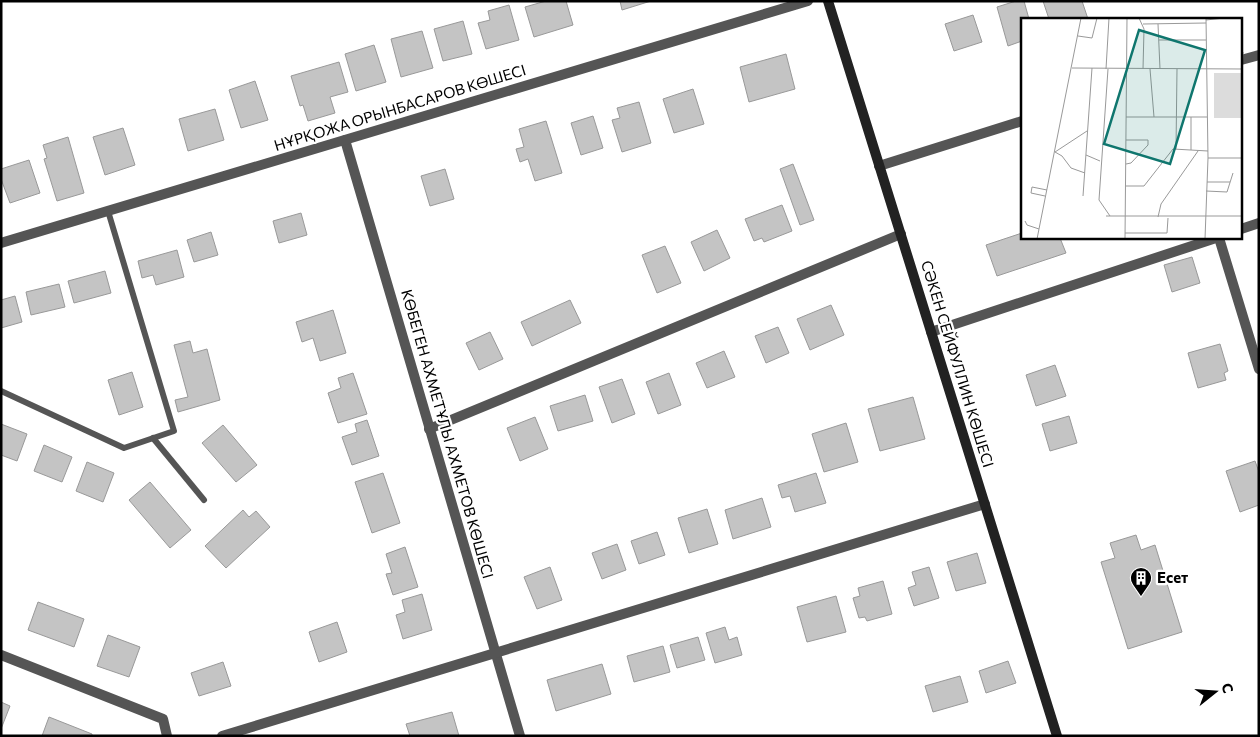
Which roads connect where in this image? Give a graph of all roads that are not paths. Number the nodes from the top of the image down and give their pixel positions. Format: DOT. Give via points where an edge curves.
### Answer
graph roads {
  1 [pos="808,1"];
  2 [pos="828,1"];
  3 [pos="1259,55"];
  4 [pos="1242,60"];
  5 [pos="1021,121"];
  6 [pos="345,140"];
  7 [pos="879,166"];
  8 [pos="108,211"];
  9 [pos="1259,223"];
  10 [pos="1242,229"];
  11 [pos="901,234"];
  12 [pos="1215,239"];
  13 [pos="1218,239"];
  14 [pos="1,243"];
  15 [pos="931,332"];
  16 [pos="1259,369"];
  17 [pos="1,391"];
  18 [pos="429,429"];
  19 [pos="153,438"];
  20 [pos="204,500"];
  21 [pos="985,504"];
  22 [pos="496,653"];
  23 [pos="1,655"];
  24 [pos="167,736"];
  25 [pos="222,736"];
  26 [pos="520,736"];
  27 [pos="1057,736"];
  1 -- 6 [label="street, НҰРҚОЖА ОРЫНБАСАРОВ КӨШЕСІ"];
  2 -- 7 [label="street, СӘКЕН СЕЙФУЛЛИН КӨШЕСІ"];
  3 -- 4 [label="street"];
  5 -- 7 [label="street"];
  6 -- 8 [label="street, НҰРҚОЖА ОРЫНБАСАРОВ КӨШЕСІ"];
  6 -- 18 [label="street, КӨБЕГЕН АХМЕТҰЛЫ АХМЕТОВ КӨШЕСІ"];
  7 -- 11 [label="street, СӘКЕН СЕЙФУЛЛИН КӨШЕСІ"];
  8 -- 14 [label="street, НҰРҚОЖА ОРЫНБАСАРОВ КӨШЕСІ"];
  8 -- 19 [label="lane" via="174,431"];
  9 -- 10 [label="street"];
  11 -- 15 [label="street, СӘКЕН СЕЙФУЛЛИН КӨШЕСІ"];
  11 -- 18 [label="street"];
  12 -- 15 [label="street"];
  13 -- 16 [label="street"];
  15 -- 21 [label="street, СӘКЕН СЕЙФУЛЛИН КӨШЕСІ"];
  17 -- 19 [label="lane" via="124,448"];
  18 -- 22 [label="street, КӨБЕГЕН АХМЕТҰЛЫ АХМЕТОВ КӨШЕСІ"];
  19 -- 20 [label="lane"];
  21 -- 22 [label="street"];
  21 -- 27 [label="street, СӘКЕН СЕЙФУЛЛИН КӨШЕСІ"];
  22 -- 25 [label="street"];
  22 -- 26 [label="street, КӨБЕГЕН АХМЕТҰЛЫ АХМЕТОВ КӨШЕСІ"];
  23 -- 24 [label="street" via="163,719"];
}
